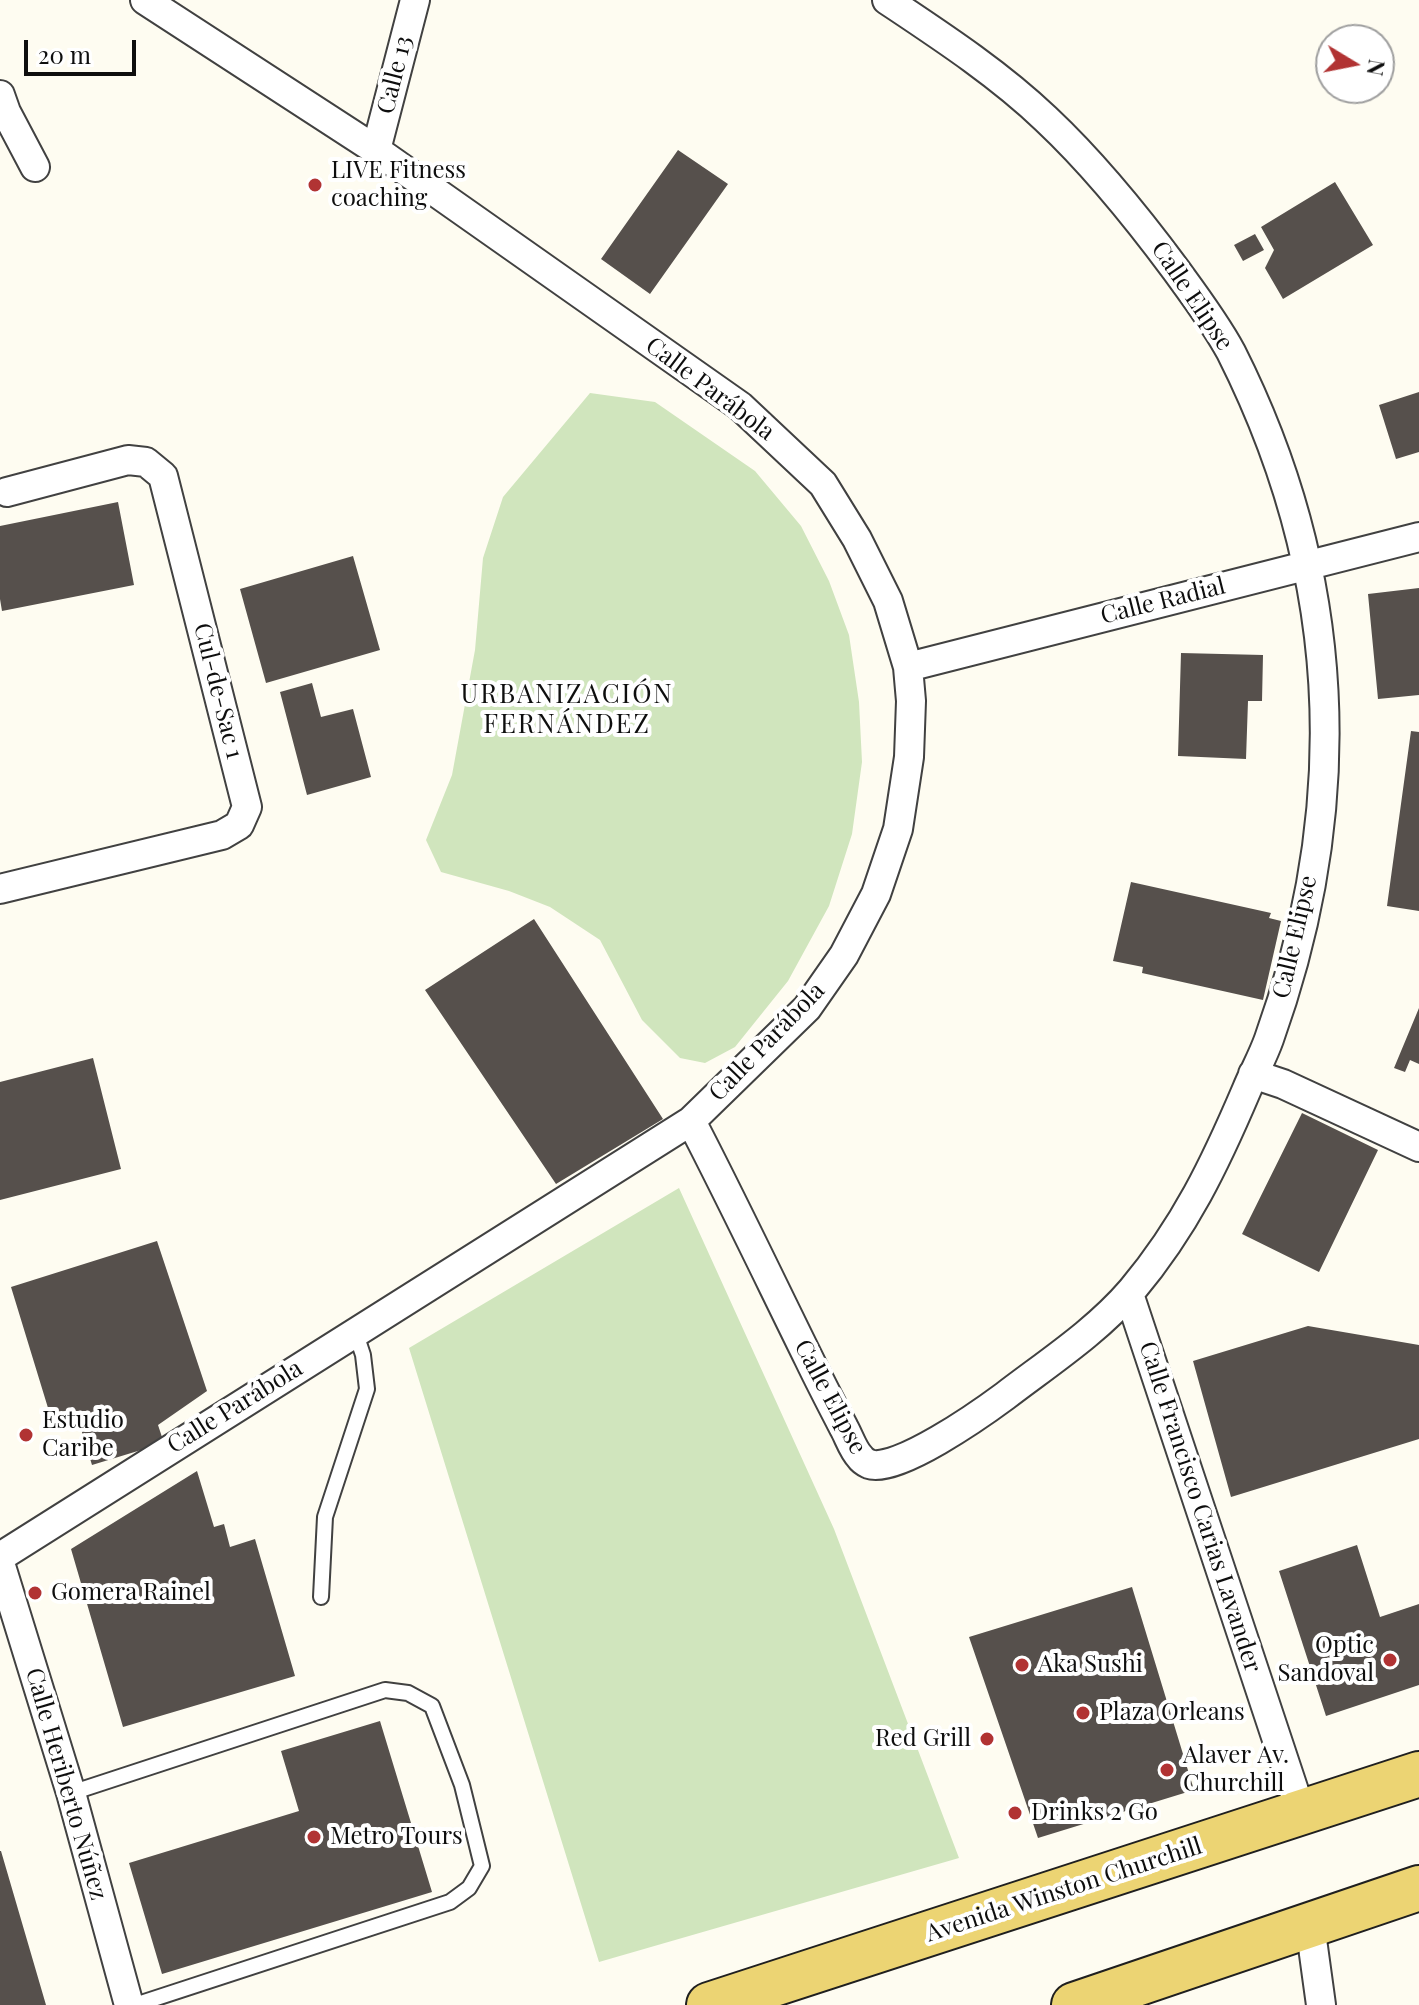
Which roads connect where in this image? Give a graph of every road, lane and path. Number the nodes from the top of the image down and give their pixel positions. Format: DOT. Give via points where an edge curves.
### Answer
graph roads {
  1 [pos="145,0"];
  2 [pos="415,0"];
  3 [pos="887,0"];
  4 [pos="0,95"];
  5 [pos="376,150"];
  6 [pos="35,167"];
  7 [pos="7,492"];
  8 [pos="1419,537"];
  9 [pos="1308,564"];
  10 [pos="908,667"];
  11 [pos="0,889"];
  12 [pos="1253,1074"];
  13 [pos="691,1121"];
  14 [pos="1419,1147"];
  15 [pos="1129,1294"];
  16 [pos="355,1331"];
  17 [pos="0,1557"];
  18 [pos="0,1563"];
  19 [pos="321,1597"];
  20 [pos="1419,1774"];
  21 [pos="71,1793"];
  22 [pos="1301,1812"];
  23 [pos="1419,1888"];
  24 [pos="1310,1925"];
  25 [pos="132,2005"];
  26 [pos="709,2005"];
  27 [pos="1074,2005"];
  28 [pos="1321,2005"];
  1 -- 5 [label="street, Calle Parábola"];
  2 -- 5 [label="street, Calle 13"];
  3 -- 9 [label="street, Calle Elipse" via="1043,115 1137,217 1228,347 1272,440"];
  4 -- 6 [label="street"];
  5 -- 10 [label="street, Calle Parábola" via="740,406 779,441 823,484 857,539 888,601"];
  7 -- 11 [label="street, Cul-de-Sac 1" via="128,460 146,462 163,476 247,807 239,825 222,835"];
  8 -- 9 [label="street, Calle Radial"];
  9 -- 10 [label="street, Calle Radial"];
  9 -- 12 [label="street, Calle Elipse" via="1324,675 1326,760 1297,948"];
  10 -- 13 [label="street, Calle Parábola" via="909,757 898,829 876,894 844,955 807,1008"];
  12 -- 14 [label="street"];
  12 -- 15 [label="street, Calle Elipse" via="1199,1197"];
  13 -- 15 [label="street, Calle Elipse" via="828,1399 860,1458 870,1464 917,1453 997,1402"];
  13 -- 16 [label="street, Calle Parábola"];
  15 -- 22 [label="street, Calle Francisco Carias Lavander"];
  16 -- 17 [label="street, Calle Parábola"];
  16 -- 19 [label="lane" via="367,1389 325,1517"];
  18 -- 21 [label="street, Calle Heriberto Núñez"];
  20 -- 22 [label="main road, Avenida Winston Churchill"];
  21 -- 25 [label="street, Calle Heriberto Núñez"];
  21 -- 25 [label="lane" via="385,1690 408,1693 432,1706 462,1785 482,1866 469,1888 450,1902"];
  22 -- 26 [label="main road, Avenida Winston Churchill"];
  23 -- 24 [label="main road"];
  24 -- 27 [label="main road"];
  24 -- 28 [label="street"];
}
